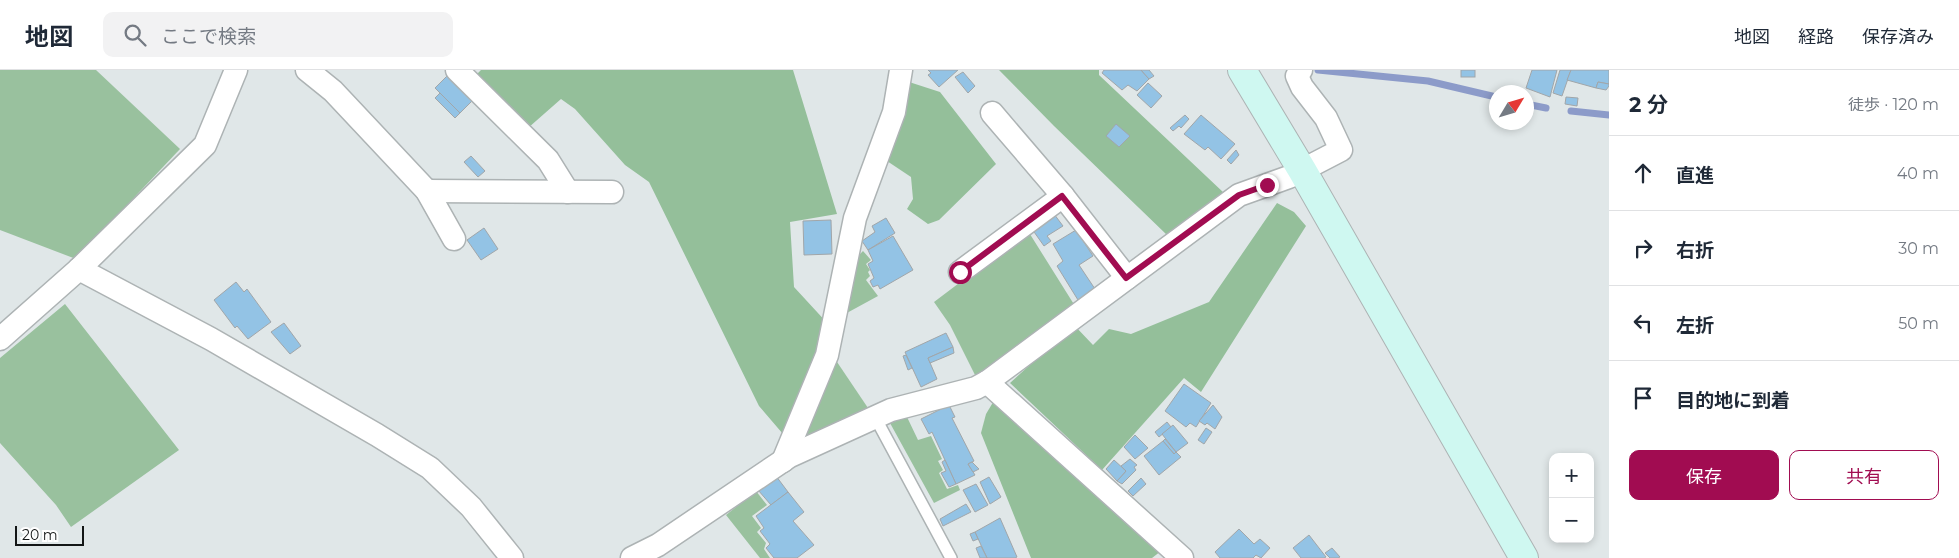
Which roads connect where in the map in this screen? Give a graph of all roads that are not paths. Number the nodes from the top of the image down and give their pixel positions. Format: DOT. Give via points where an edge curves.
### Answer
graph roads {
  1 [pos="236,70"];
  2 [pos="307,70"];
  3 [pos="458,70"];
  4 [pos="901,70"];
  5 [pos="1242,70"];
  6 [pos="1301,70"];
  7 [pos="992,113"];
  8 [pos="1302,170"];
  9 [pos="427,191"];
  10 [pos="568,192"];
  11 [pos="612,192"];
  12 [pos="1062,196"];
  13 [pos="454,239"];
  14 [pos="79,269"];
  15 [pos="960,272"];
  16 [pos="1126,278"];
  17 [pos="0,339"];
  18 [pos="987,382"];
  19 [pos="875,417"];
  20 [pos="783,461"];
  21 [pos="512,558"];
  22 [pos="632,558"];
  23 [pos="951,558"];
  24 [pos="1182,558"];
  25 [pos="1524,558"];
  1 -- 14 [label="street" via="205,146"];
  2 -- 9 [label="street" via="332,91"];
  3 -- 10 [label="street" via="548,160"];
  4 -- 20 [label="street" via="894,112 855,218 827,356"];
  5 -- 8 [label="street"];
  6 -- 8 [label="street" via="1297,76 1302,87 1326,118 1341,150"];
  7 -- 12 [label="street"];
  8 -- 16 [label="street" via="1239,195"];
  8 -- 25 [label="street"];
  9 -- 10 [label="street"];
  9 -- 13 [label="street"];
  10 -- 11 [label="street"];
  12 -- 15 [label="street"];
  12 -- 16 [label="street"];
  14 -- 17 [label="street"];
  14 -- 21 [label="street" via="211,339 430,468 471,507"];
  16 -- 18 [label="street"];
  18 -- 19 [label="street"];
  18 -- 24 [label="street"];
  19 -- 20 [label="street"];
  19 -- 23 [label="lane"];
  20 -- 22 [label="street" via="658,545"];
}
